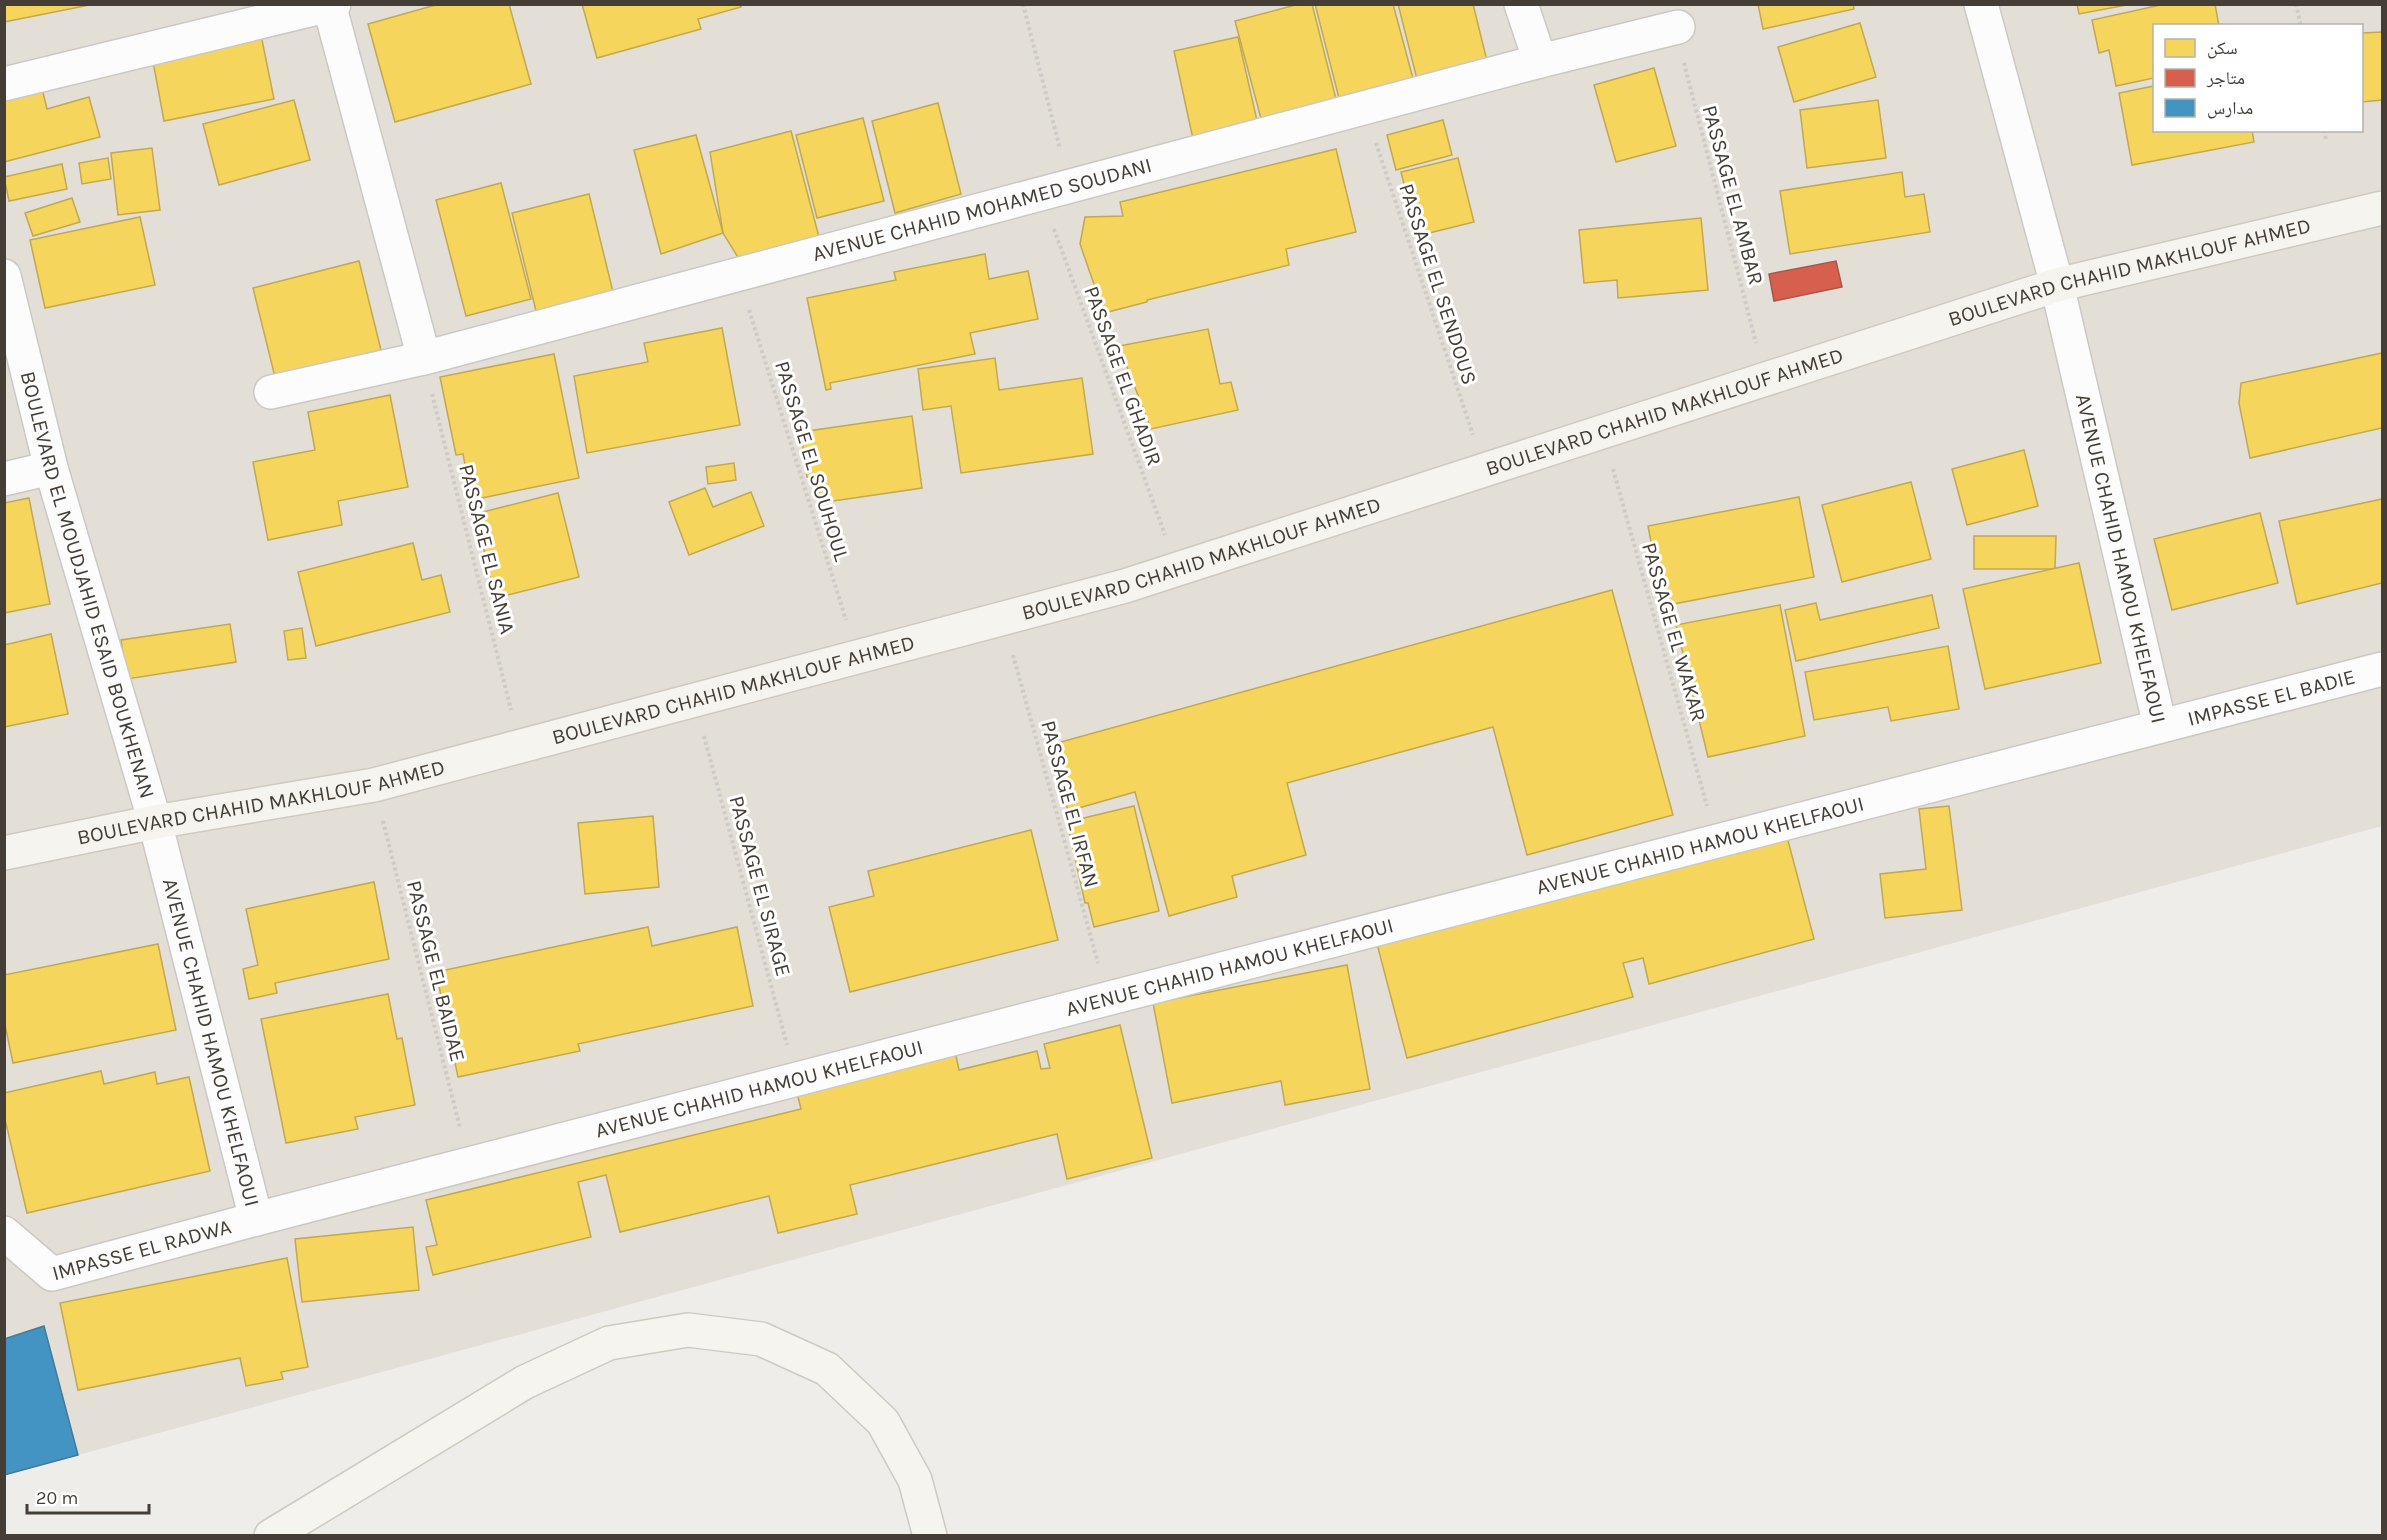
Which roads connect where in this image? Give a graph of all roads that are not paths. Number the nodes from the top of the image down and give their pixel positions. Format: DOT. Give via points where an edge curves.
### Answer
graph roads {
  1 [pos="1521,4"];
  2 [pos="1982,4"];
  3 [pos="330,5"];
  4 [pos="1667,30"];
  5 [pos="1540,61"];
  6 [pos="4,84"];
  7 [pos="2382,208"];
  8 [pos="4,276"];
  9 [pos="2057,285"];
  10 [pos="424,358"];
  11 [pos="271,392"];
  12 [pos="51,468"];
  13 [pos="4,479"];
  14 [pos="2382,669"];
  15 [pos="2160,726"];
  16 [pos="155,822"];
  17 [pos="4,853"];
  18 [pos="256,1219"];
  19 [pos="4,1233"];
  20 [pos="271,1536"];
  21 [pos="930,1536"];
  1 -- 5 [label="street"];
  2 -- 9 [label="street, AVENUE CHAHID HAMOU KHELFAOUI"];
  3 -- 6 [label="street"];
  3 -- 10 [label="street"];
  4 -- 5 [label="street, AVENUE CHAHID MOHAMED SOUDANI"];
  5 -- 10 [label="street, AVENUE CHAHID MOHAMED SOUDANI"];
  7 -- 9 [label="main road, BOULEVARD CHAHID MAKHLOUF AHMED"];
  8 -- 12 [label="street, BOULEVARD EL MOUDJAHID ESAID BOUKHENAN"];
  9 -- 15 [label="street, AVENUE CHAHID HAMOU KHELFAOUI"];
  9 -- 16 [label="main road, BOULEVARD CHAHID MAKHLOUF AHMED" via="1125,586 374,785"];
  10 -- 11 [label="street, AVENUE CHAHID MOHAMED SOUDANI"];
  12 -- 13 [label="street"];
  12 -- 16 [label="street, BOULEVARD EL MOUDJAHID ESAID BOUKHENAN"];
  14 -- 15 [label="street, IMPASSE EL BADIE"];
  15 -- 18 [label="street, AVENUE CHAHID HAMOU KHELFAOUI"];
  16 -- 17 [label="main road, BOULEVARD CHAHID MAKHLOUF AHMED"];
  16 -- 18 [label="street, AVENUE CHAHID HAMOU KHELFAOUI"];
  18 -- 19 [label="street, IMPASSE EL RADWA" via="52,1274"];
  20 -- 21 [label="main road" via="525,1382 609,1343 688,1330 761,1339 826,1369 883,1422 915,1480"];
}
